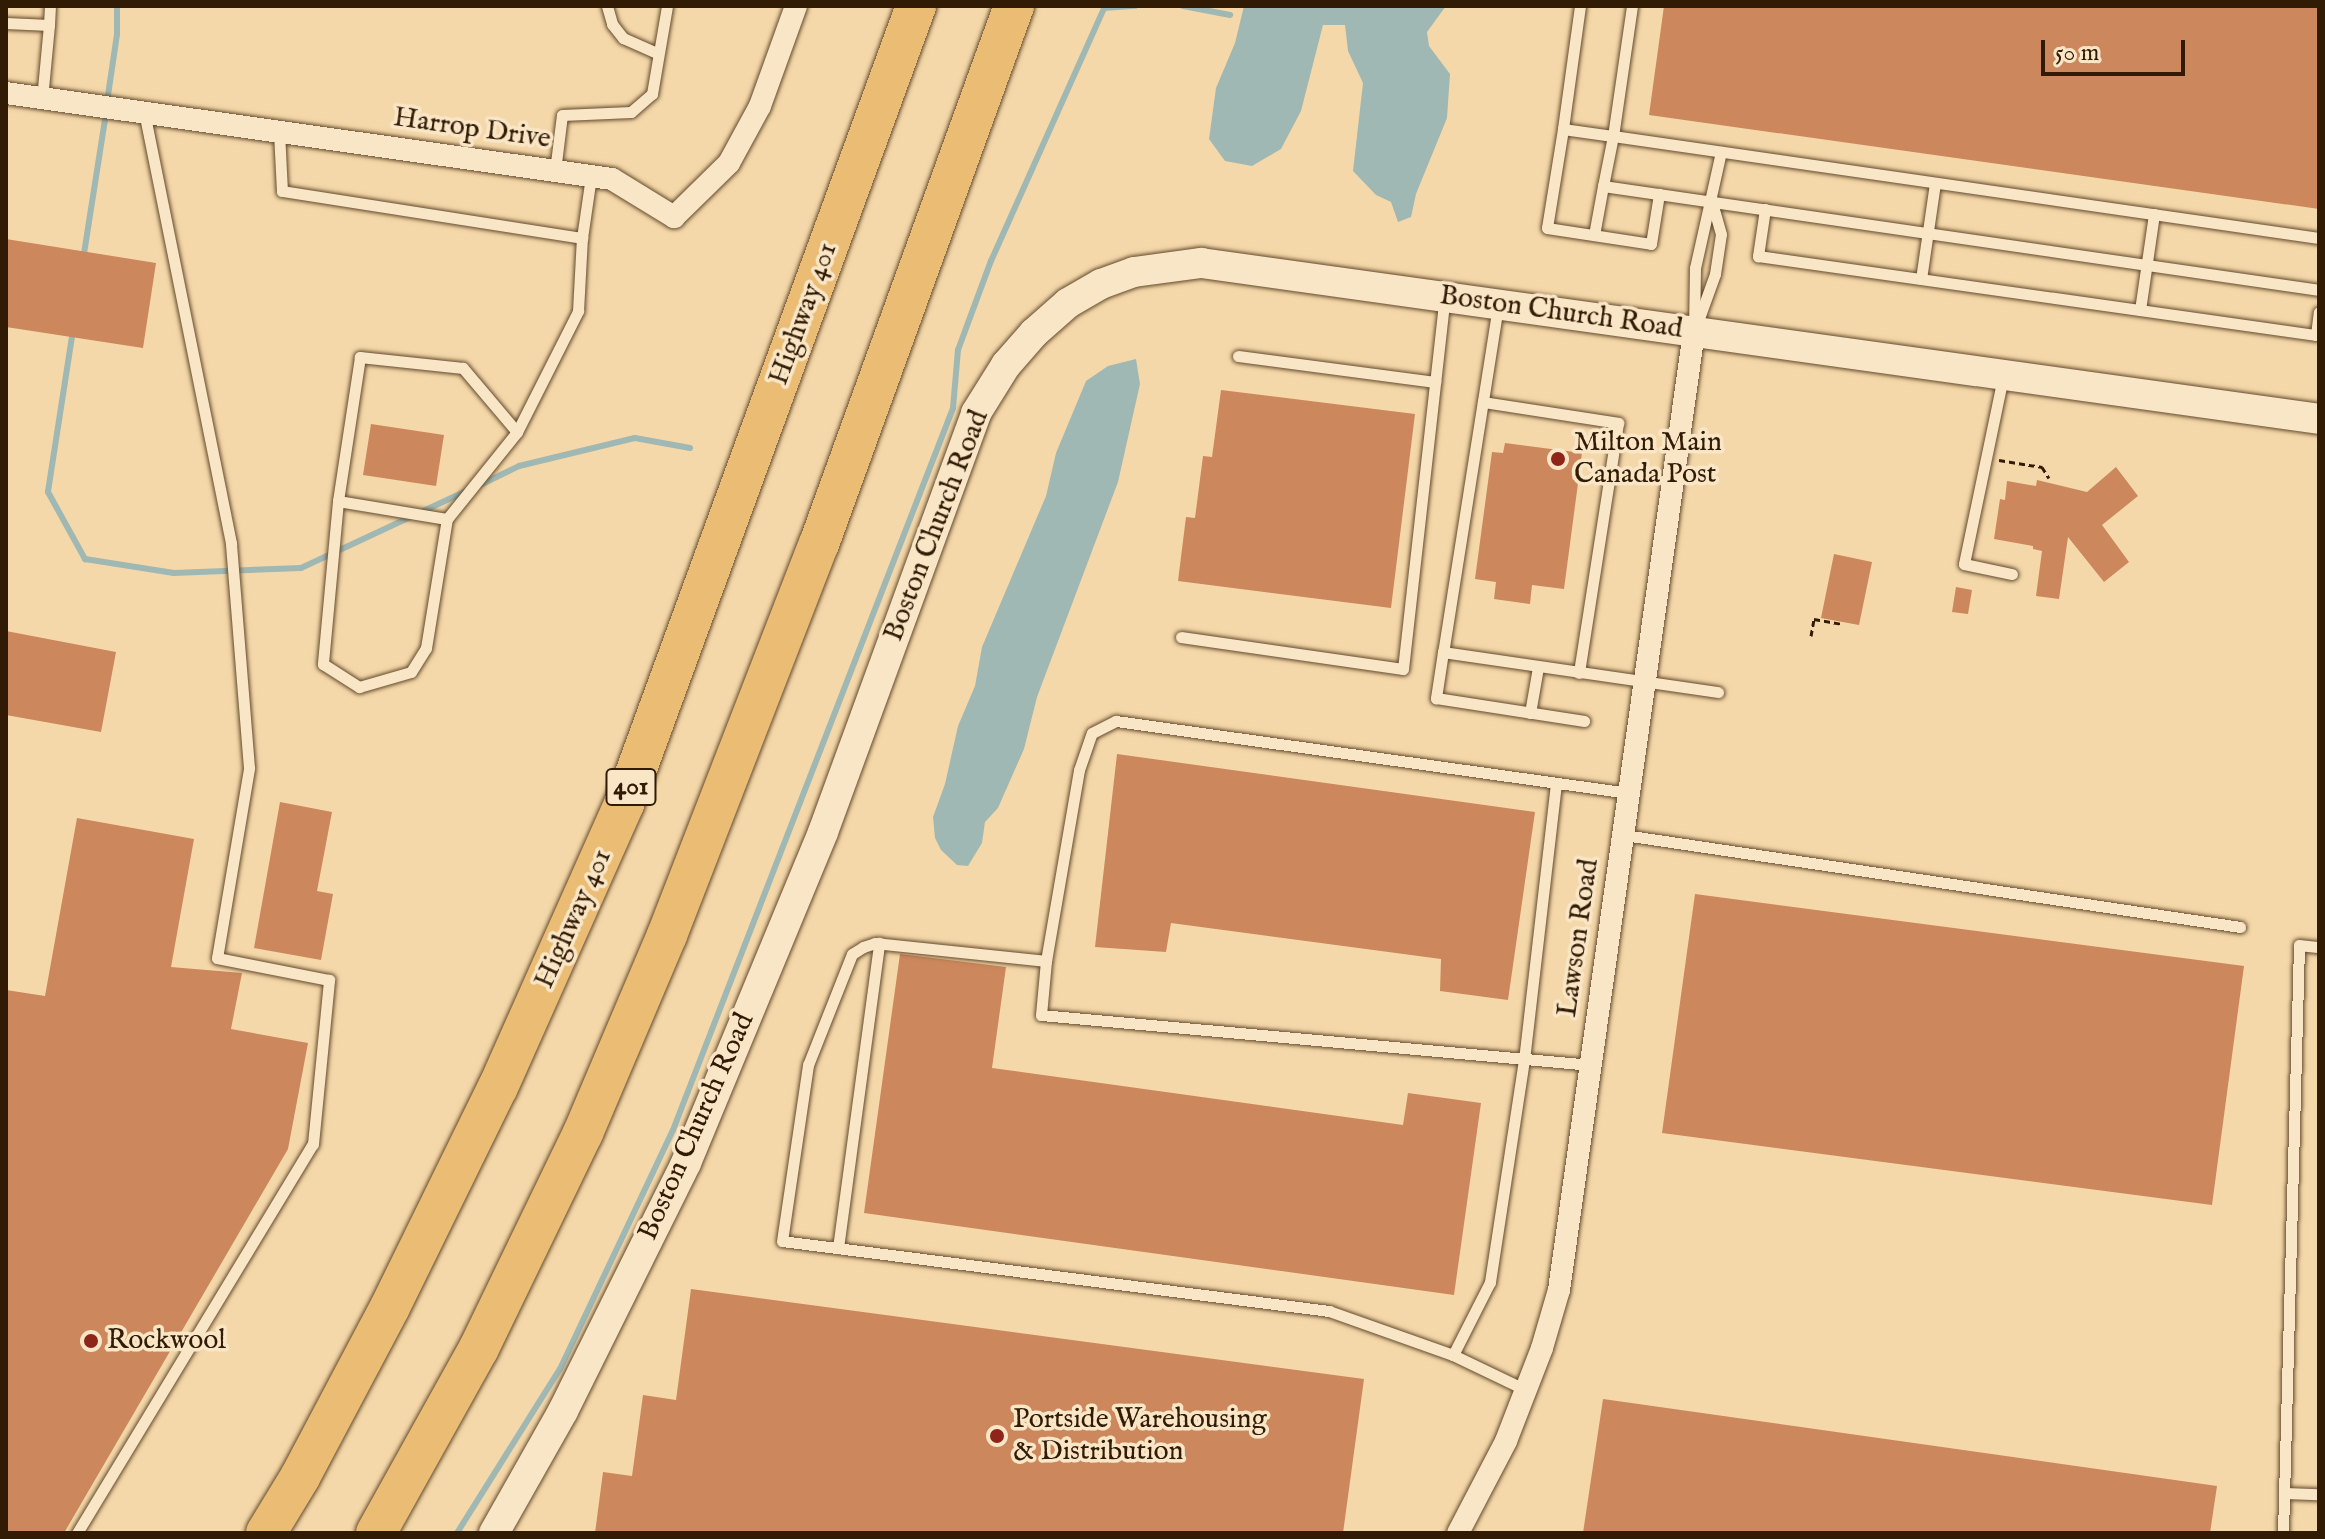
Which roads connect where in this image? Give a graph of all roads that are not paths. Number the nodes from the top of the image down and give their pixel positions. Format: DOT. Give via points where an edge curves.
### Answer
graph roads {
  1 [pos="50,6"];
  2 [pos="607,6"];
  3 [pos="667,6"];
  4 [pos="796,6"];
  5 [pos="916,6"];
  6 [pos="1014,6"];
  7 [pos="1580,6"];
  8 [pos="1632,6"];
  9 [pos="6,23"];
  10 [pos="49,25"];
  11 [pos="657,53"];
  12 [pos="6,93"];
  13 [pos="42,99"];
  14 [pos="144,113"];
  15 [pos="1563,129"];
  16 [pos="279,132"];
  17 [pos="1613,136"];
  18 [pos="1721,152"];
  19 [pos="555,171"];
  20 [pos="591,176"];
  21 [pos="1935,183"];
  22 [pos="1603,186"];
  23 [pos="1659,194"];
  24 [pos="1712,201"];
  25 [pos="1765,209"];
  26 [pos="2154,214"];
  27 [pos="1928,232"];
  28 [pos="1594,235"];
  29 [pos="582,238"];
  30 [pos="2319,238"];
  31 [pos="2147,263"];
  32 [pos="1921,279"];
  33 [pos="2319,290"];
  34 [pos="1445,297"];
  35 [pos="1498,305"];
  36 [pos="2140,310"];
  37 [pos="2319,312"];
  38 [pos="1694,332"];
  39 [pos="1238,356"];
  40 [pos="2003,375"];
  41 [pos="1435,382"];
  42 [pos="1483,402"];
  43 [pos="2319,419"];
  44 [pos="517,432"];
  45 [pos="338,501"];
  46 [pos="447,519"];
  47 [pos="2012,574"];
  48 [pos="1181,637"];
  49 [pos="1443,652"];
  50 [pos="1538,667"];
  51 [pos="1579,673"];
  52 [pos="1645,683"];
  53 [pos="1718,692"];
  54 [pos="1530,713"];
  55 [pos="1584,721"];
  56 [pos="1556,784"];
  57 [pos="1629,793"];
  58 [pos="1624,835"];
  59 [pos="2240,927"];
  60 [pos="879,943"];
  61 [pos="2319,947"];
  62 [pos="1046,961"];
  63 [pos="1524,1060"];
  64 [pos="1591,1065"];
  65 [pos="838,1248"];
  66 [pos="1453,1355"];
  67 [pos="1526,1390"];
  68 [pos="2284,1493"];
  69 [pos="2319,1494"];
  70 [pos="77,1533"];
  71 [pos="266,1533"];
  72 [pos="376,1533"];
  73 [pos="494,1533"];
  74 [pos="1458,1533"];
  75 [pos="2283,1533"];
  1 -- 10 [label="lane"];
  2 -- 11 [label="lane" via="623,38"];
  3 -- 11 [label="lane"];
  4 -- 20 [label="street, Harrop Drive" via="760,106 729,163 674,217 612,179"];
  5 -- 71 [label="highway, Highway 401 / 401" via="618,819 498,1087 390,1307"];
  6 -- 72 [label="highway" via="819,544 661,949 583,1133 500,1305"];
  7 -- 15 [label="lane"];
  8 -- 17 [label="lane"];
  9 -- 10 [label="lane"];
  10 -- 13 [label="lane"];
  11 -- 19 [label="lane" via="652,94 631,112 562,115"];
  12 -- 13 [label="street, Harrop Drive"];
  13 -- 14 [label="street, Harrop Drive"];
  14 -- 16 [label="street, Harrop Drive"];
  14 -- 70 [label="lane" via="231,543 249,768 217,958 329,980 313,1144"];
  15 -- 17 [label="lane"];
  15 -- 28 [label="lane" via="1547,228"];
  16 -- 19 [label="street, Harrop Drive"];
  16 -- 29 [label="lane" via="282,191"];
  17 -- 18 [label="lane"];
  17 -- 22 [label="lane"];
  18 -- 21 [label="lane"];
  18 -- 24 [label="lane"];
  19 -- 20 [label="street, Harrop Drive"];
  20 -- 29 [label="lane"];
  21 -- 26 [label="lane"];
  21 -- 27 [label="lane"];
  22 -- 23 [label="lane"];
  22 -- 28 [label="lane"];
  23 -- 24 [label="lane"];
  23 -- 28 [label="lane" via="1651,244"];
  24 -- 25 [label="lane"];
  24 -- 38 [label="lane" via="1695,268"];
  24 -- 38 [label="lane" via="1721,234 1715,274"];
  25 -- 27 [label="lane"];
  25 -- 32 [label="lane" via="1758,256"];
  26 -- 30 [label="lane"];
  26 -- 31 [label="lane"];
  27 -- 31 [label="lane"];
  27 -- 32 [label="lane"];
  29 -- 44 [label="lane" via="578,311"];
  31 -- 33 [label="lane"];
  31 -- 36 [label="lane"];
  32 -- 36 [label="lane"];
  34 -- 35 [label="street, Boston Church Road"];
  34 -- 41 [label="lane"];
  34 -- 73 [label="street, Boston Church Road" via="1201,263 1165,265 1101,284 1068,303 1006,365 976,413 823,832 686,1163 563,1411"];
  35 -- 38 [label="street, Boston Church Road"];
  35 -- 42 [label="lane"];
  36 -- 37 [label="lane" via="2316,335"];
  38 -- 40 [label="street, Boston Church Road"];
  38 -- 52 [label="street, Lawson Road"];
  39 -- 41 [label="lane"];
  40 -- 43 [label="street, Boston Church Road"];
  40 -- 47 [label="lane" via="1964,564"];
  41 -- 48 [label="lane" via="1403,669"];
  42 -- 49 [label="lane"];
  42 -- 51 [label="lane" via="1618,423"];
  44 -- 45 [label="lane" via="463,368 360,357"];
  44 -- 46 [label="lane"];
  45 -- 46 [label="lane"];
  45 -- 46 [label="lane" via="323,664 359,687 411,672 426,648"];
  49 -- 50 [label="lane"];
  49 -- 54 [label="lane" via="1436,698"];
  50 -- 51 [label="lane"];
  50 -- 54 [label="lane"];
  51 -- 52 [label="lane"];
  52 -- 53 [label="lane"];
  52 -- 57 [label="street, Lawson Road"];
  54 -- 55 [label="lane"];
  56 -- 57 [label="lane"];
  56 -- 62 [label="lane" via="1116,721 1092,733 1079,770"];
  56 -- 63 [label="lane"];
  57 -- 58 [label="street, Lawson Road"];
  58 -- 59 [label="lane"];
  58 -- 64 [label="street, Lawson Road"];
  60 -- 62 [label="lane"];
  60 -- 65 [label="lane"];
  60 -- 65 [label="lane" via="852,954 808,1065 782,1241"];
  61 -- 68 [label="lane" via="2299,945"];
  62 -- 63 [label="lane" via="1041,1015"];
  63 -- 64 [label="lane"];
  63 -- 66 [label="lane" via="1490,1282"];
  64 -- 67 [label="street, Lawson Road" via="1559,1290"];
  65 -- 66 [label="lane" via="1329,1311"];
  66 -- 67 [label="lane"];
  67 -- 74 [label="street, Lawson Road"];
  68 -- 69 [label="lane"];
  68 -- 75 [label="lane"];
}
